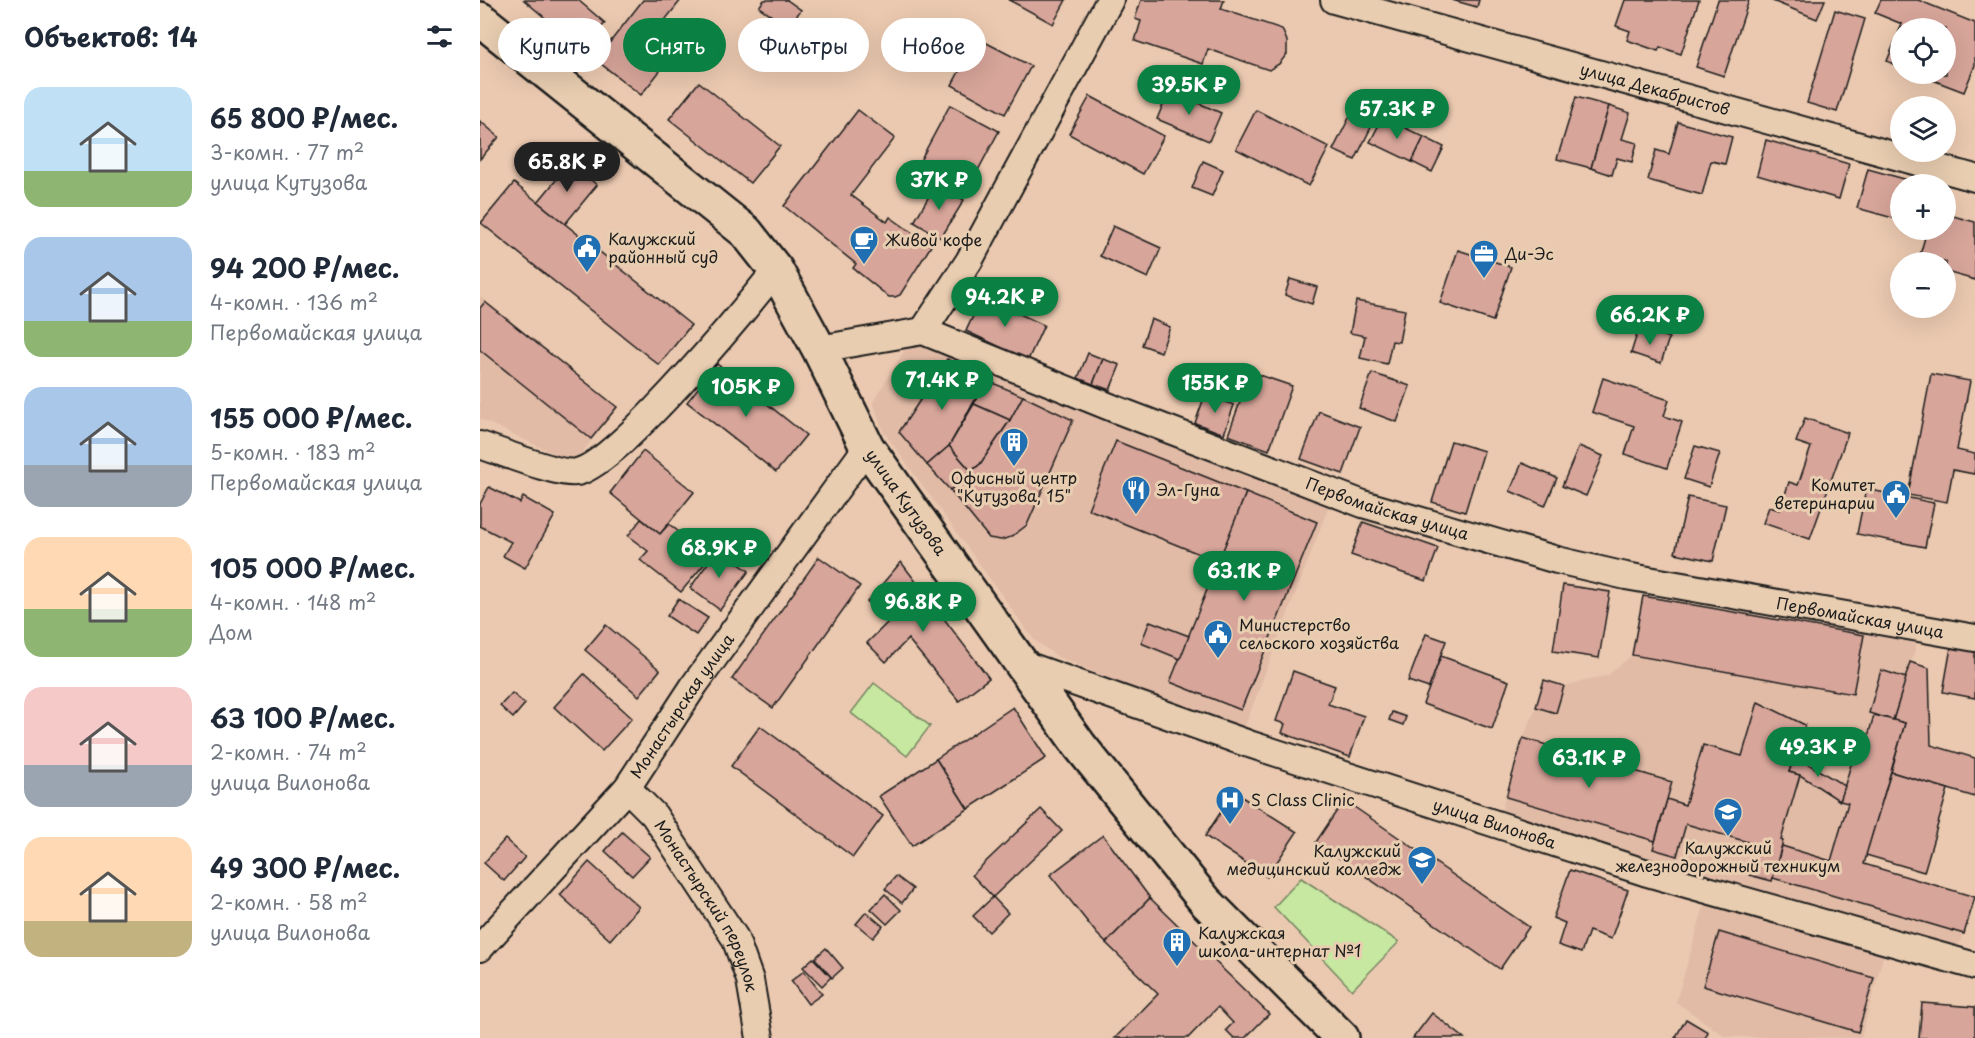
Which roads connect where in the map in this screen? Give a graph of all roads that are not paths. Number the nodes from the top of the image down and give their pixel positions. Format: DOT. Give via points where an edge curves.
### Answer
graph roads {
  1 [pos="1109,0"];
  2 [pos="1334,0"];
  3 [pos="480,19"];
  4 [pos="1975,178"];
  5 [pos="776,270"];
  6 [pos="923,331"];
  7 [pos="819,349"];
  8 [pos="480,445"];
  9 [pos="867,447"];
  10 [pos="1975,638"];
  11 [pos="1020,663"];
  12 [pos="627,788"];
  13 [pos="480,948"];
  14 [pos="1975,966"];
  15 [pos="760,1038"];
  16 [pos="1342,1038"];
  1 -- 6 [label="street" via="969,261"];
  2 -- 4 [label="street, улица Декабристов"];
  3 -- 5 [label="main road, улица Кутузова" via="746,232"];
  5 -- 7 [label="main road, улица Кутузова"];
  5 -- 8 [label="street" via="654,411 601,461 576,473"];
  6 -- 7 [label="street"];
  6 -- 10 [label="street, Первомайская улица" via="1136,418 1363,504 1626,576"];
  7 -- 9 [label="main road, улица Кутузова"];
  9 -- 11 [label="main road, улица Кутузова"];
  9 -- 12 [label="street, Монастырская улица" via="695,684"];
  11 -- 14 [label="street, улица Вилонова" via="1249,744 1632,868"];
  11 -- 16 [label="main road, улица Кутузова" via="1080,746 1206,902"];
  12 -- 13 [label="street, Монастырская улица"];
  12 -- 15 [label="street, Монастырский переулок" via="654,815 735,938 750,980"];
}
